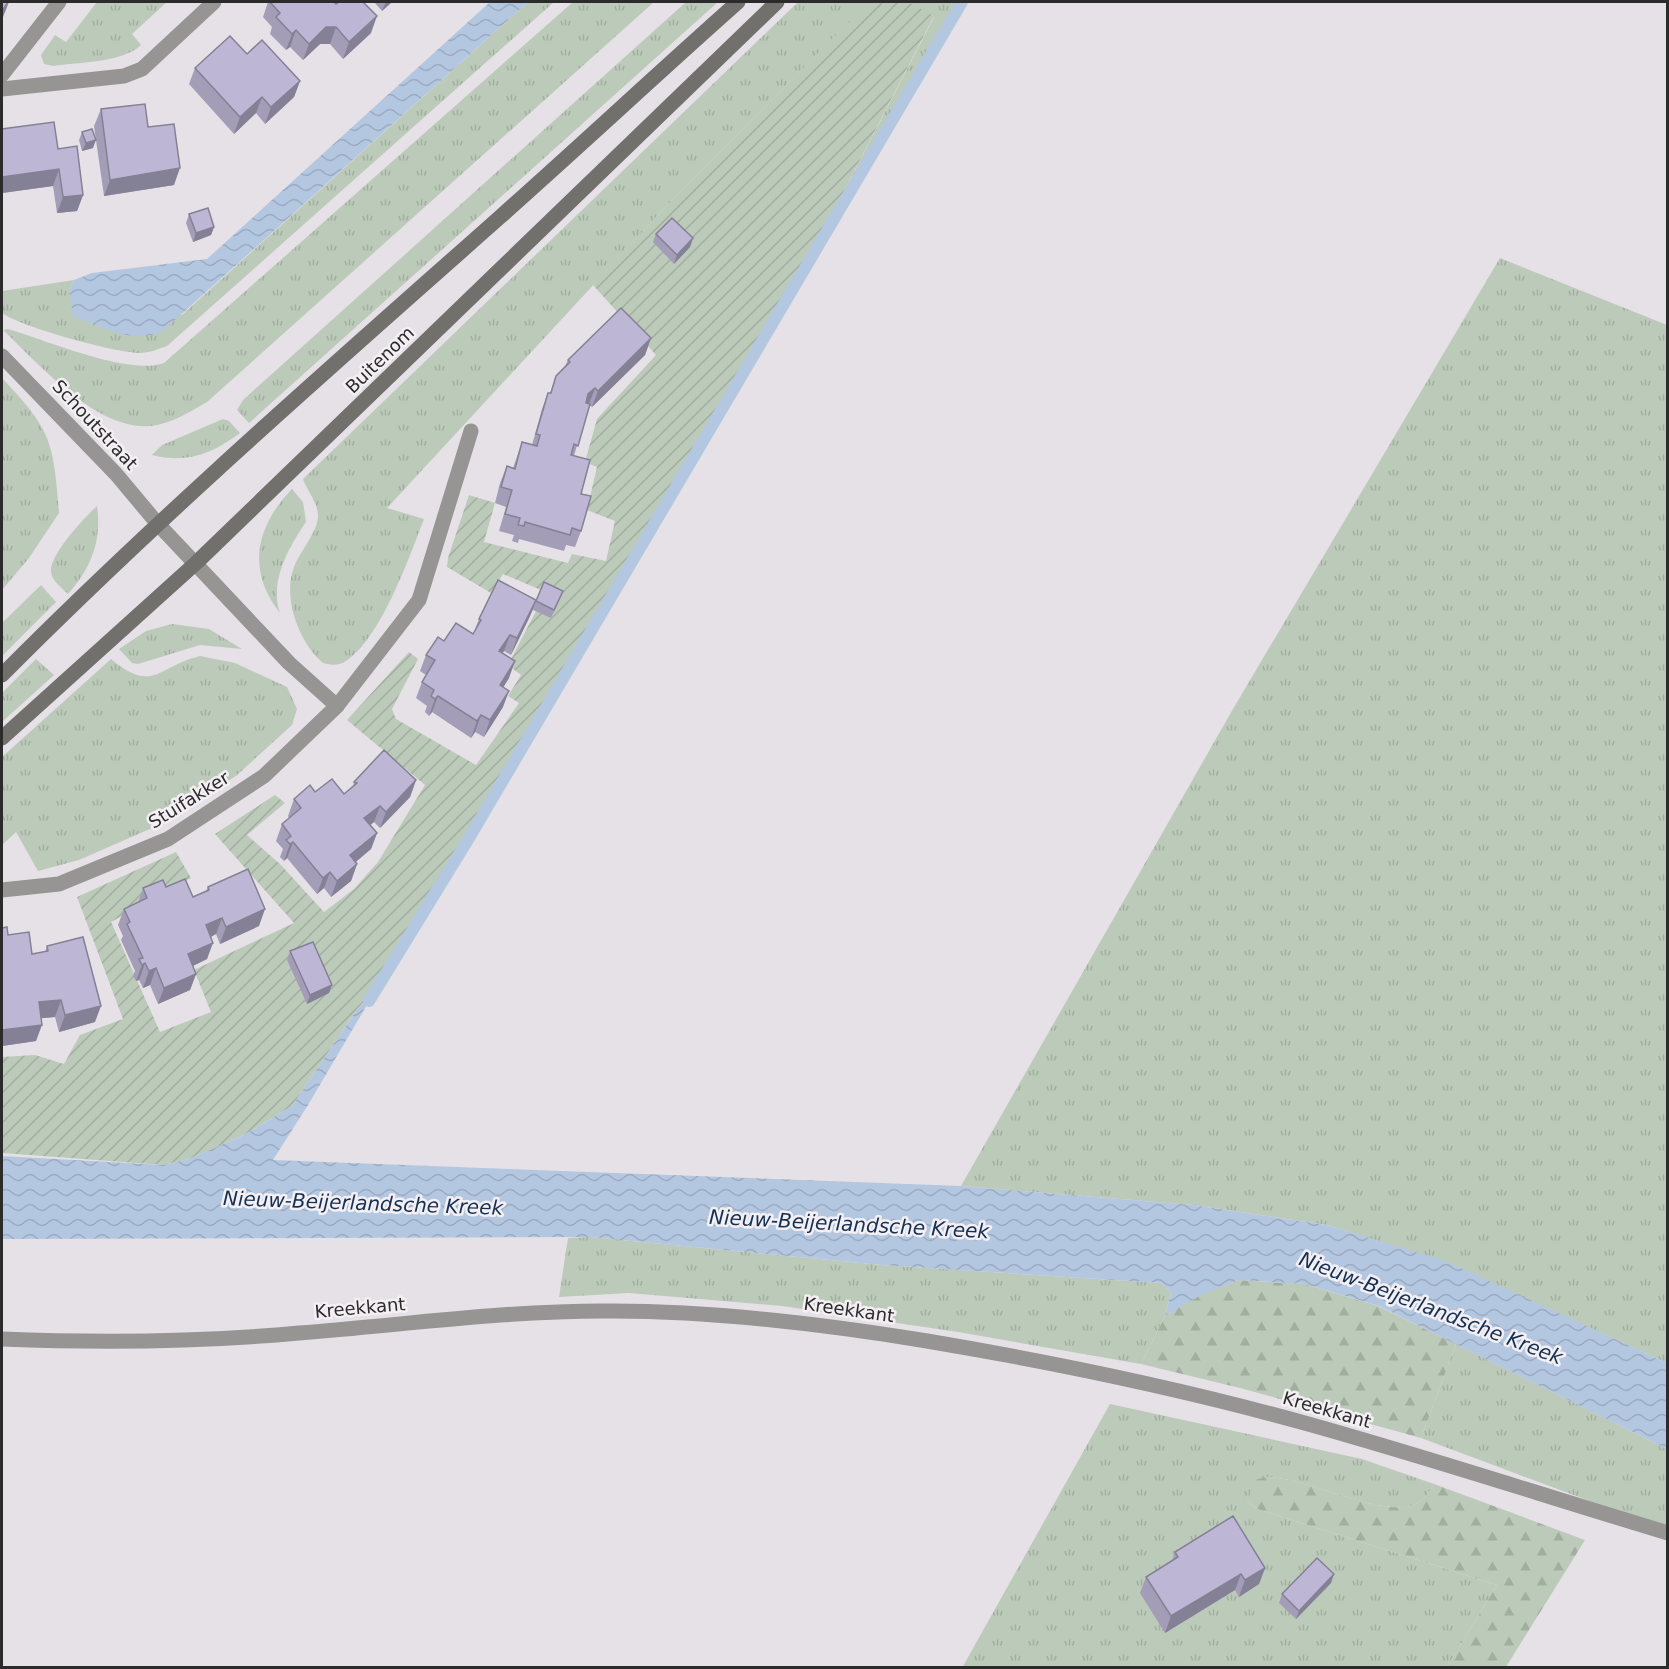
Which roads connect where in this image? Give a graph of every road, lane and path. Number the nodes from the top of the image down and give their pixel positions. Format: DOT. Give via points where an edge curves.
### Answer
graph roads {
  1 [pos="59,2"];
  2 [pos="214,2"];
  3 [pos="738,2"];
  4 [pos="777,2"];
  5 [pos="2,75"];
  6 [pos="2,89"];
  7 [pos="2,356"];
  8 [pos="471,431"];
  9 [pos="157,523"];
  10 [pos="196,564"];
  11 [pos="2,675"];
  12 [pos="337,706"];
  13 [pos="2,738"];
  14 [pos="2,890"];
  15 [pos="2,1339"];
  16 [pos="1668,1533"];
  1 -- 5 [label="street"];
  2 -- 6 [label="street" via="142,69 124,76"];
  3 -- 9 [label="main road, Buitenom"];
  4 -- 10 [label="main road, Buitenom"];
  7 -- 9 [label="street, Schoutstraat" via="116,474"];
  8 -- 12 [label="street, Stuifakker" via="419,600"];
  9 -- 10 [label="street"];
  9 -- 11 [label="main road, Buitenom"];
  10 -- 12 [label="street" via="289,663"];
  10 -- 13 [label="main road, Buitenom"];
  12 -- 14 [label="street, Stuifakker" via="264,776 168,839 59,884"];
  15 -- 16 [label="street, Kreekkant" via="214,1338 533,1313 613,1311 837,1327 984,1351 1168,1389 1300,1422"];
}
